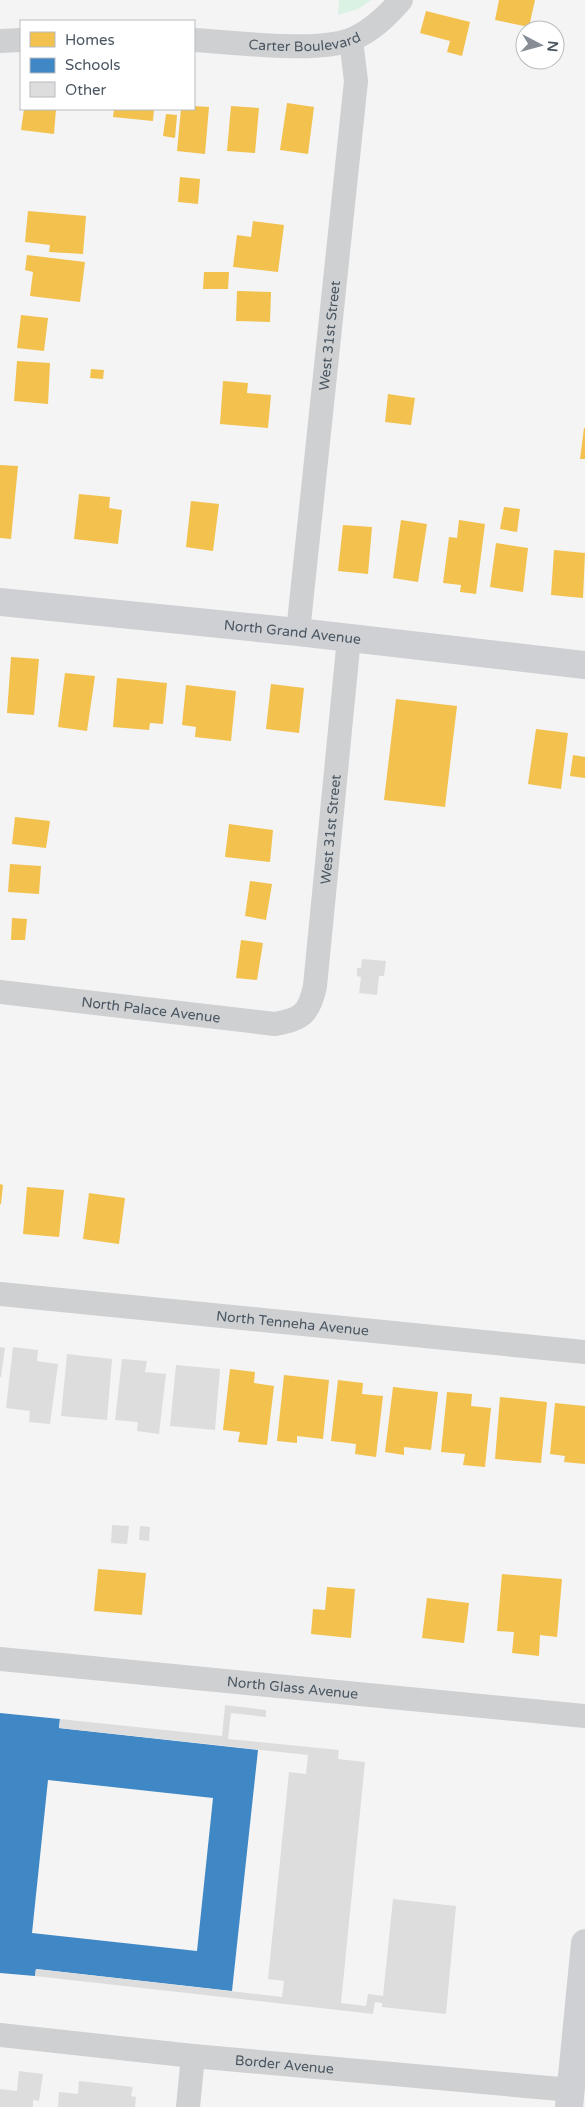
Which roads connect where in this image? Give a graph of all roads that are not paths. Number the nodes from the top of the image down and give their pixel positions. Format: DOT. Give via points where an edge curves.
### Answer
graph roads {
  1 [pos="401,0"];
  2 [pos="20,40"];
  3 [pos="195,40"];
  4 [pos="351,40"];
  5 [pos="0,41"];
  6 [pos="0,602"];
  7 [pos="298,632"];
  8 [pos="349,638"];
  9 [pos="585,664"];
  10 [pos="0,992"];
  11 [pos="302,1016"];
  12 [pos="0,1294"];
  13 [pos="585,1352"];
  14 [pos="0,1659"];
  15 [pos="585,1716"];
  16 [pos="585,1943"];
  17 [pos="0,2035"];
  18 [pos="193,2056"];
  19 [pos="570,2098"];
  20 [pos="188,2107"];
  1 -- 4 [label="street, Carter Boulevard" via="381,22"];
  2 -- 5 [label="street"];
  3 -- 4 [label="street, Carter Boulevard" via="300,46"];
  4 -- 7 [label="street, West 31st Street" via="356,81"];
  6 -- 7 [label="street, North Grand Avenue"];
  7 -- 8 [label="street, North Grand Avenue"];
  8 -- 9 [label="street, North Grand Avenue"];
  8 -- 11 [label="street, West 31st Street" via="315,986 312,1002"];
  10 -- 11 [label="street, North Palace Avenue" via="275,1024"];
  12 -- 13 [label="street, North Tenneha Avenue"];
  14 -- 15 [label="street, North Glass Avenue"];
  16 -- 19 [label="street"];
  17 -- 18 [label="street, Border Avenue"];
  18 -- 19 [label="street, Border Avenue"];
  18 -- 20 [label="street"];
}
